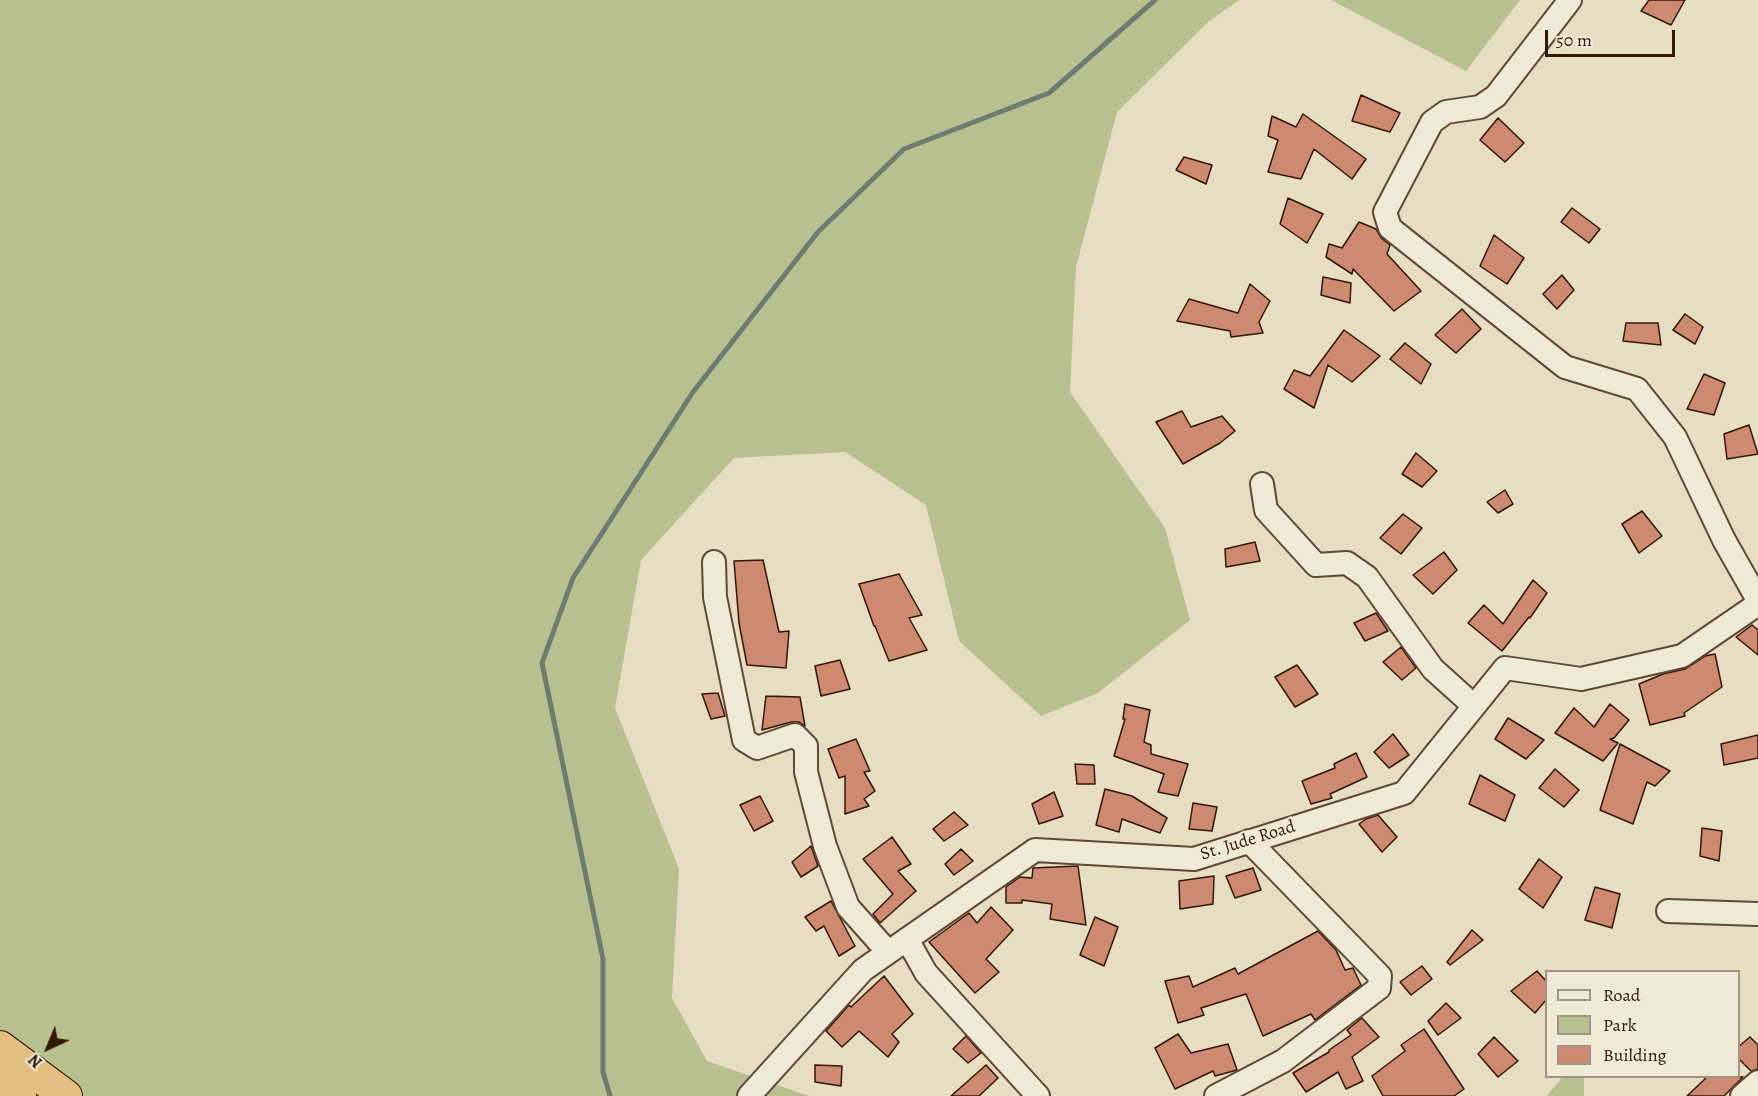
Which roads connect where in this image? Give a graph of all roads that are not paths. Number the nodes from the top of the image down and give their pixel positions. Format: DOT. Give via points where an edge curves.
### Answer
graph roads {
  1 [pos="1570,0"];
  2 [pos="1262,484"];
  3 [pos="714,562"];
  4 [pos="1758,602"];
  5 [pos="1474,706"];
  6 [pos="1250,841"];
  7 [pos="1668,911"];
  8 [pos="1758,914"];
  9 [pos="907,939"];
  10 [pos="888,952"];
  11 [pos="0,1047"];
  12 [pos="0,1082"];
  13 [pos="1758,1082"];
  14 [pos="20,1096"];
  15 [pos="66,1096"];
  16 [pos="749,1096"];
  17 [pos="1038,1096"];
  18 [pos="1216,1096"];
  19 [pos="1742,1096"];
  1 -- 4 [label="street" via="1496,96 1480,107 1446,112 1432,122 1385,212 1390,228 1565,367 1637,389 1675,436"];
  2 -- 5 [label="street" via="1266,510 1316,565 1347,563 1367,577 1433,669"];
  3 -- 10 [label="street" via="715,597 744,740 757,748 795,735 806,746 806,772 814,804 848,907"];
  4 -- 5 [label="street, St. Jude Road" via="1682,656 1581,679 1505,669"];
  5 -- 6 [label="street, St. Jude Road" via="1404,793"];
  6 -- 9 [label="street, St. Jude Road" via="1194,859 1035,850"];
  6 -- 18 [label="street" via="1380,976 1379,988 1282,1061"];
  7 -- 8 [label="street"];
  9 -- 10 [label="street, St. Jude Road"];
  9 -- 17 [label="street" via="926,973"];
  10 -- 16 [label="street, St. Jude Road" via="863,970"];
  11 -- 15 [label="highway"];
  12 -- 14 [label="highway"];
  13 -- 19 [label="street"];
}
